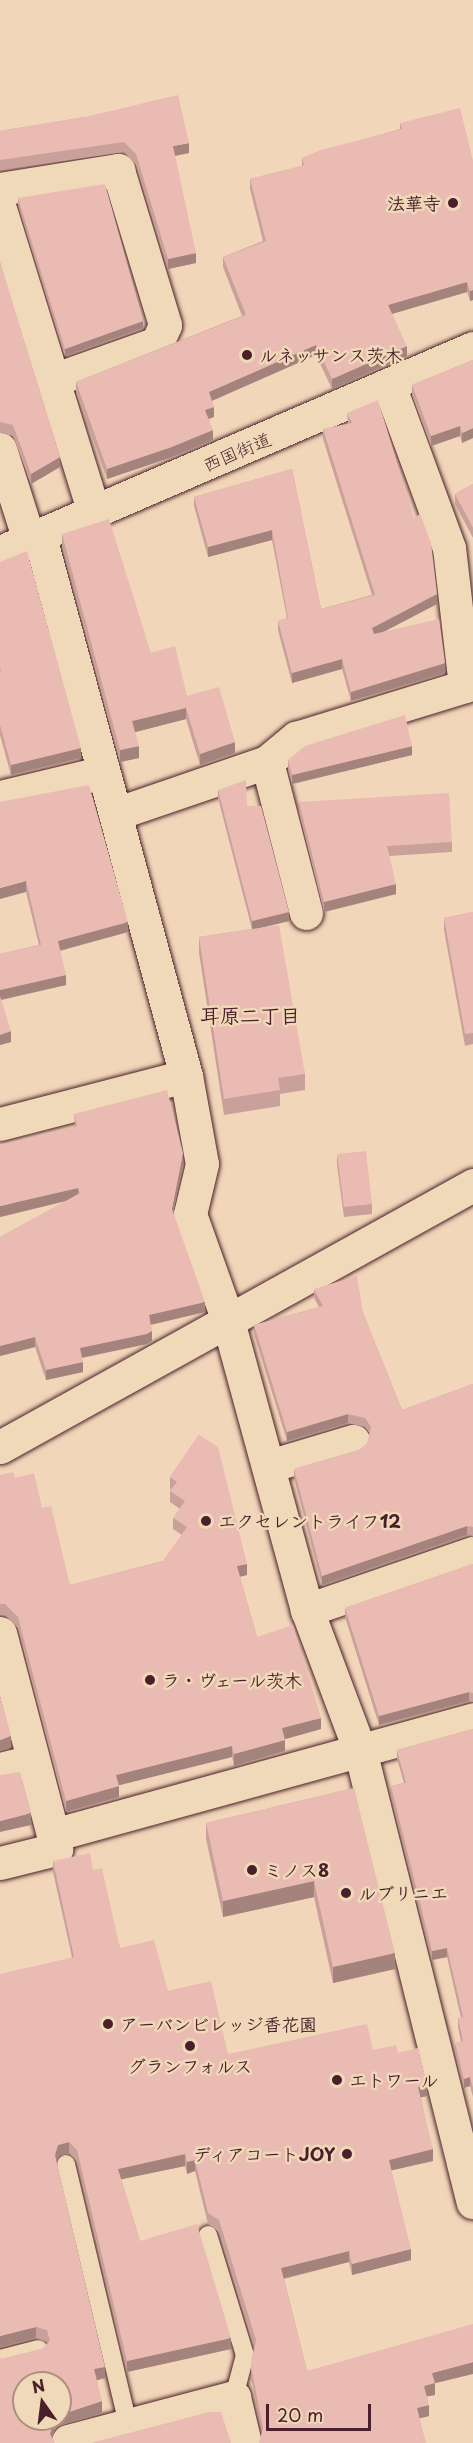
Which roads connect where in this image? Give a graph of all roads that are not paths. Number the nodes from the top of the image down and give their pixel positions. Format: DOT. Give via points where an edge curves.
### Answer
graph roads {
  1 [pos="0,189"];
  2 [pos="0,209"];
  3 [pos="473,348"];
  4 [pos="53,380"];
  5 [pos="389,385"];
  6 [pos="0,449"];
  7 [pos="94,513"];
  8 [pos="23,543"];
  9 [pos="267,762"];
  10 [pos="100,773"];
  11 [pos="0,798"];
  12 [pos="115,814"];
  13 [pos="306,914"];
  14 [pos="186,1076"];
  15 [pos="0,1124"];
  16 [pos="473,1185"];
  17 [pos="228,1321"];
  18 [pos="353,1441"];
  19 [pos="0,1447"];
  20 [pos="269,1466"];
  21 [pos="473,1553"];
  22 [pos="307,1610"];
  23 [pos="0,1633"];
  24 [pos="473,1719"];
  25 [pos="361,1754"];
  26 [pos="33,1761"];
  27 [pos="0,1769"];
  28 [pos="53,1835"];
  29 [pos="0,1863"];
  30 [pos="66,2164"];
  31 [pos="473,2202"];
  32 [pos="207,2235"];
  33 [pos="39,2349"];
  34 [pos="0,2359"];
  35 [pos="234,2397"];
  36 [pos="128,2425"];
  37 [pos="68,2440"];
  38 [pos="245,2443"];
  1 -- 4 [label="street" via="118,170 165,325 157,343"];
  2 -- 4 [label="street"];
  3 -- 5 [label="street, 西国街道"];
  4 -- 7 [label="street"];
  5 -- 7 [label="street, 西国街道"];
  5 -- 9 [label="street" via="449,548 465,686 296,738"];
  6 -- 8 [label="street"];
  7 -- 8 [label="street, 西国街道"];
  8 -- 10 [label="street"];
  9 -- 12 [label="street"];
  9 -- 13 [label="street"];
  10 -- 11 [label="street"];
  10 -- 12 [label="street"];
  12 -- 14 [label="street"];
  14 -- 15 [label="street"];
  14 -- 17 [label="street" via="202,1164 190,1214"];
  16 -- 17 [label="street"];
  17 -- 19 [label="street"];
  17 -- 20 [label="street"];
  18 -- 20 [label="street"];
  20 -- 22 [label="street"];
  21 -- 22 [label="street"];
  22 -- 25 [label="street"];
  23 -- 26 [label="street"];
  24 -- 25 [label="street"];
  25 -- 28 [label="street"];
  25 -- 31 [label="street"];
  26 -- 27 [label="street"];
  26 -- 28 [label="street"];
  28 -- 29 [label="street" via="56,1849"];
  30 -- 36 [label="lane"];
  32 -- 35 [label="lane" via="245,2355"];
  33 -- 34 [label="lane"];
  35 -- 36 [label="street"];
  35 -- 38 [label="street"];
  36 -- 37 [label="street"];
}
